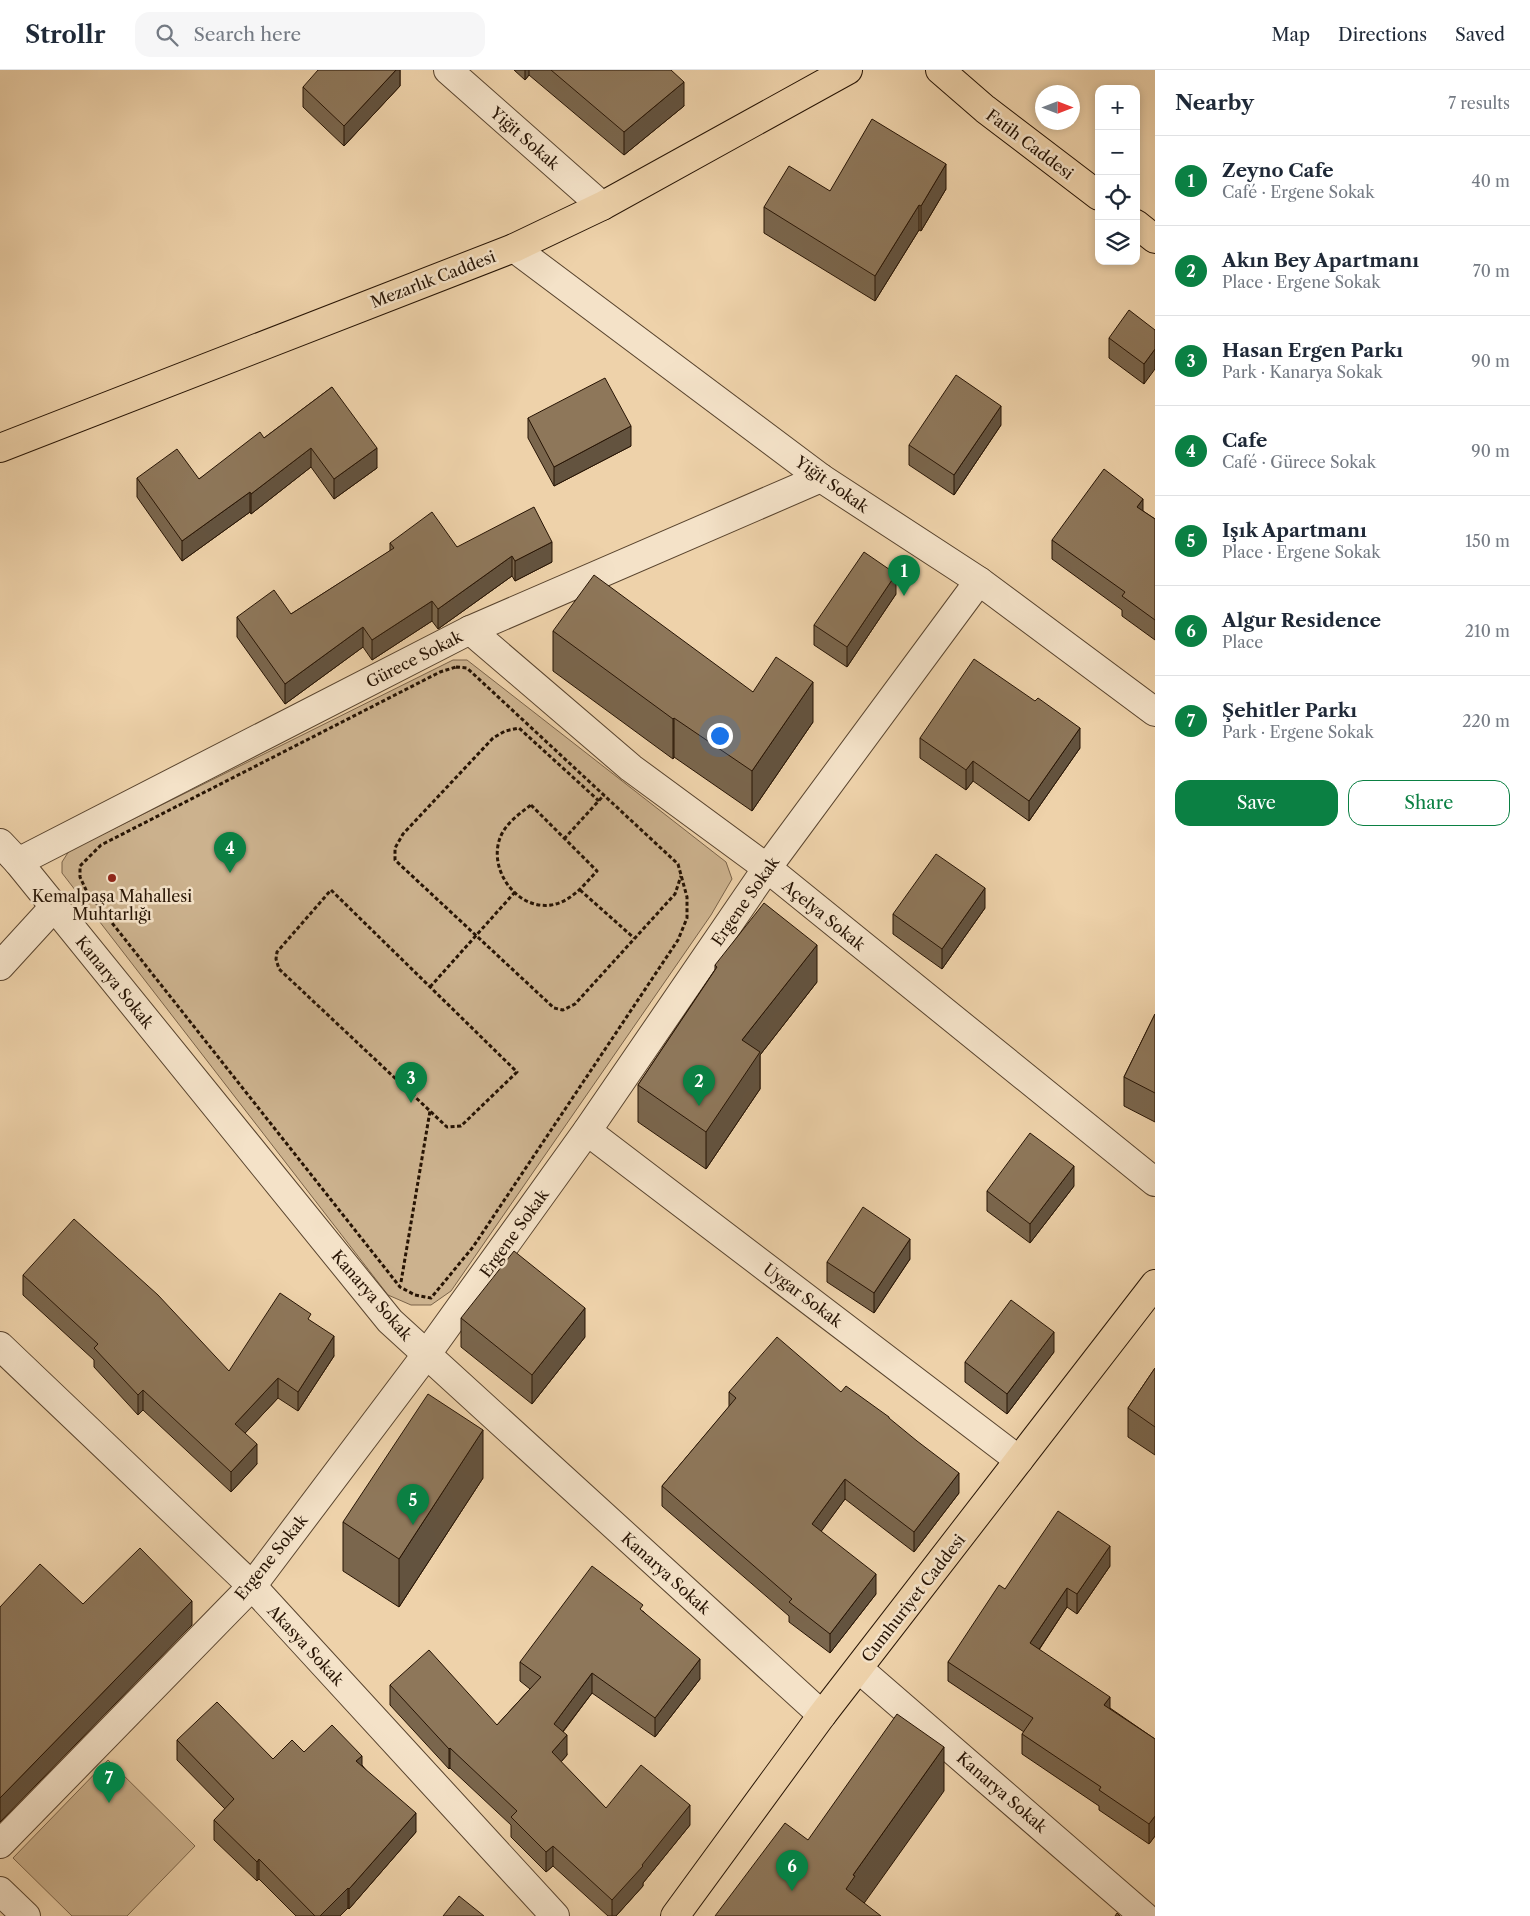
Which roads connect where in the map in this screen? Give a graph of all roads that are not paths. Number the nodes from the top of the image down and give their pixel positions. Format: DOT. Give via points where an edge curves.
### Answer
graph roads {
  1 [pos="448,70"];
  2 [pos="848,70"];
  3 [pos="940,70"];
  4 [pos="1095,193"];
  5 [pos="602,206"];
  6 [pos="1140,227"];
  7 [pos="1155,239"];
  8 [pos="514,248"];
  9 [pos="0,448"];
  10 [pos="820,478"];
  11 [pos="978,582"];
  12 [pos="470,630"];
  13 [pos="1155,712"];
  14 [pos="9,852"];
  15 [pos="767,868"];
  16 [pos="54,907"];
  17 [pos="0,966"];
  18 [pos="587,1130"];
  19 [pos="1155,1182"];
  20 [pos="1155,1284"];
  21 [pos="0,1346"];
  22 [pos="426,1355"];
  23 [pos="1019,1460"];
  24 [pos="252,1586"];
  25 [pos="859,1668"];
  26 [pos="822,1715"];
  27 [pos="0,1844"];
  28 [pos="0,1891"];
  29 [pos="26,1916"];
  30 [pos="555,1916"];
  31 [pos="675,1916"];
  32 [pos="1144,1916"];
  1 -- 5 [label="street, Yiğit Sokak"];
  2 -- 5 [label="main road, Mezarlık Caddesi"];
  3 -- 4 [label="main road, Fatih Caddesi" via="985,109"];
  5 -- 8 [label="main road, Mezarlık Caddesi"];
  6 -- 7 [label="main road"];
  8 -- 9 [label="main road, Mezarlık Caddesi"];
  8 -- 10 [label="street, Yiğit Sokak"];
  10 -- 11 [label="street, Yiğit Sokak"];
  10 -- 12 [label="street, Gürece Sokak"];
  11 -- 13 [label="street, Yiğit Sokak"];
  11 -- 15 [label="street, Ergene Sokak"];
  12 -- 14 [label="street, Gürece Sokak"];
  12 -- 15 [label="street, Açelya Sokak" via="631,768"];
  14 -- 16 [label="street, Kanarya Sokak"];
  15 -- 18 [label="street, Ergene Sokak"];
  15 -- 19 [label="street, Açelya Sokak"];
  16 -- 17 [label="street"];
  16 -- 22 [label="street, Kanarya Sokak" via="390,1322"];
  18 -- 22 [label="street, Ergene Sokak"];
  18 -- 23 [label="street, Uygar Sokak"];
  20 -- 23 [label="main road, Cumhuriyet Caddesi"];
  21 -- 24 [label="street, Akasya Sokak"];
  22 -- 24 [label="street, Ergene Sokak"];
  22 -- 26 [label="street, Kanarya Sokak"];
  23 -- 25 [label="main road, Cumhuriyet Caddesi"];
  24 -- 27 [label="street, Ergene Sokak"];
  24 -- 30 [label="street, Akasya Sokak"];
  25 -- 26 [label="main road, Cumhuriyet Caddesi"];
  25 -- 32 [label="street, Kanarya Sokak"];
  26 -- 31 [label="main road, Cumhuriyet Caddesi"];
  28 -- 29 [label="street"];
}
